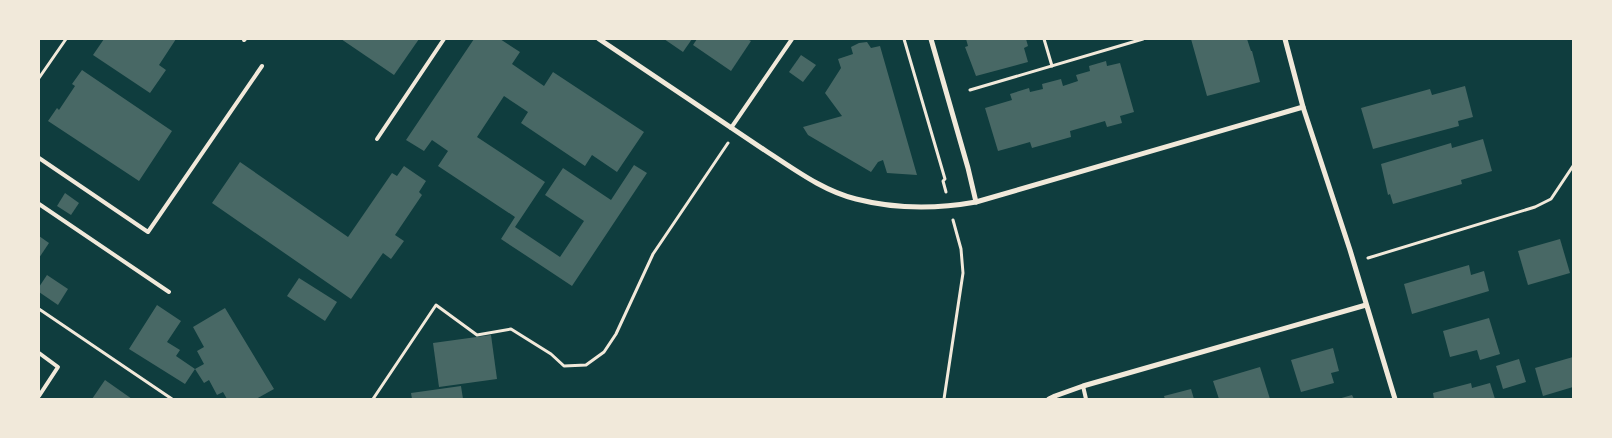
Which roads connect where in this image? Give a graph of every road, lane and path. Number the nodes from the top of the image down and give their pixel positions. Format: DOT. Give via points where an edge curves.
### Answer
graph roads {
  1 [pos="66,39"];
  2 [pos="444,39"];
  3 [pos="599,39"];
  4 [pos="792,39"];
  5 [pos="904,39"];
  6 [pos="931,39"];
  7 [pos="1044,39"];
  8 [pos="1144,39"];
  9 [pos="1285,39"];
  10 [pos="262,66"];
  11 [pos="1052,66"];
  12 [pos="39,78"];
  13 [pos="970,90"];
  14 [pos="1303,107"];
  15 [pos="731,128"];
  16 [pos="377,138"];
  17 [pos="728,143"];
  18 [pos="39,158"];
  19 [pos="1573,166"];
  20 [pos="943,181"];
  21 [pos="976,202"];
  22 [pos="39,204"];
  23 [pos="954,220"];
  24 [pos="1367,258"];
  25 [pos="169,292"];
  26 [pos="1366,305"];
  27 [pos="39,309"];
  28 [pos="39,353"];
  29 [pos="1083,386"];
  30 [pos="39,396"];
  31 [pos="172,399"];
  32 [pos="372,399"];
  33 [pos="944,399"];
  34 [pos="1049,399"];
  35 [pos="1086,399"];
  36 [pos="1395,399"];
  1 -- 12 [label="path"];
  2 -- 16 [label="lane"];
  3 -- 15 [label="street"];
  4 -- 15 [label="lane"];
  5 -- 20 [label="path"];
  6 -- 21 [label="street"];
  7 -- 11 [label="path"];
  8 -- 11 [label="path"];
  9 -- 14 [label="street"];
  10 -- 18 [label="lane" via="148,232"];
  11 -- 13 [label="path"];
  14 -- 21 [label="street"];
  14 -- 26 [label="street"];
  15 -- 21 [label="street" via="814,181 854,199 921,207 950,207"];
  17 -- 32 [label="path" via="652,254 616,334 604,352 586,365 564,366 511,329 477,335 436,305"];
  19 -- 24 [label="path" via="1551,199 1535,207"];
  22 -- 25 [label="lane"];
  23 -- 33 [label="path" via="963,273"];
  26 -- 29 [label="street"];
  26 -- 36 [label="street"];
  27 -- 31 [label="path"];
  28 -- 30 [label="lane" via="58,367"];
  29 -- 34 [label="street"];
  29 -- 35 [label="lane"];
}
